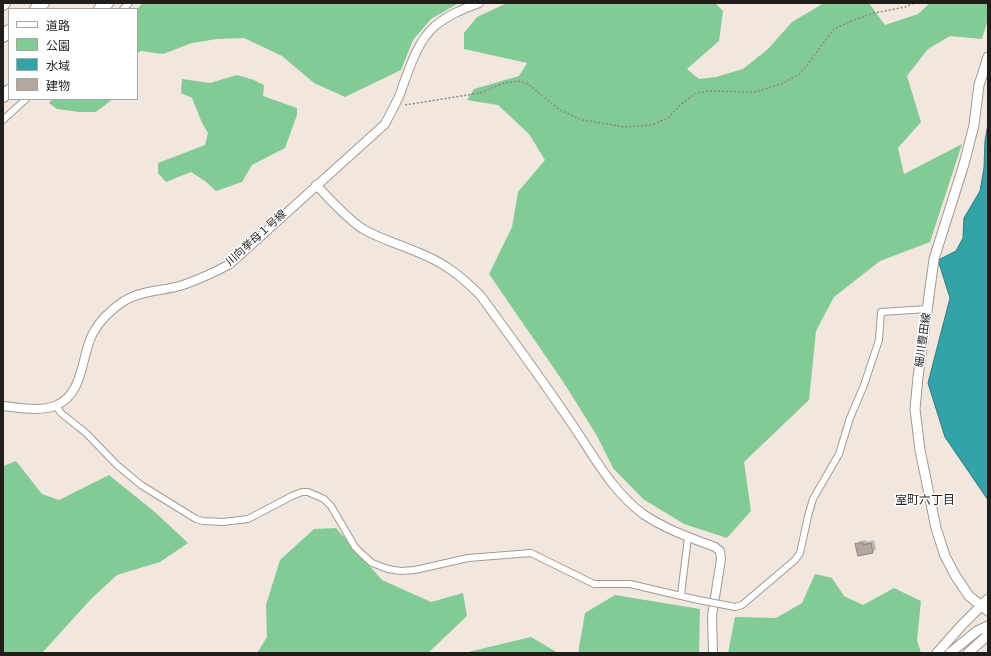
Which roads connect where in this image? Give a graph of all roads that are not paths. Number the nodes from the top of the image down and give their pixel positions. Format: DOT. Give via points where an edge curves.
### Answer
graph roads {
  1 [pos="479,3"];
  2 [pos="988,57"];
  3 [pos="25,100"];
  4 [pos="3,120"];
  5 [pos="316,185"];
  6 [pos="927,309"];
  7 [pos="3,406"];
  8 [pos="56,406"];
  9 [pos="688,537"];
  10 [pos="681,595"];
  11 [pos="986,605"];
  12 [pos="988,626"];
  13 [pos="988,635"];
  14 [pos="713,653"];
  15 [pos="937,653"];
  16 [pos="950,653"];
  17 [pos="968,653"];
  1 -- 5 [label="street, 川向挙母１号線" via="450,15 434,26 422,42 395,107 385,124"];
  2 -- 6 [label="main road, 細川豊田線" via="979,85 974,125 964,164 934,259"];
  3 -- 4 [label="street"];
  5 -- 8 [label="street, 川向挙母１号線" via="230,264 182,285 126,300 105,316 93,333 76,385 69,396"];
  5 -- 9 [label="street" via="351,220 365,229 429,257 455,271 466,281 502,324 612,483 643,514"];
  6 -- 10 [label="street, bridge" via="881,312 879,340 867,378 850,418 839,454 813,499 796,560 742,605 735,607"];
  6 -- 11 [label="main road, 細川豊田線" via="915,408 920,450 936,528 945,556 969,596"];
  7 -- 8 [label="street" via="37,409"];
  8 -- 10 [label="street" via="141,486 196,519 223,522 253,518 292,496 308,492 324,499 331,506 355,547 362,554 388,569 415,570 468,558 531,553 594,584 630,584"];
  9 -- 10 [label="street"];
  9 -- 14 [label="street" via="718,549 721,555 712,616"];
  11 -- 15 [label="main road"];
  12 -- 16 [label="main road" via="977,631"];
  13 -- 17 [label="main road"];
}
